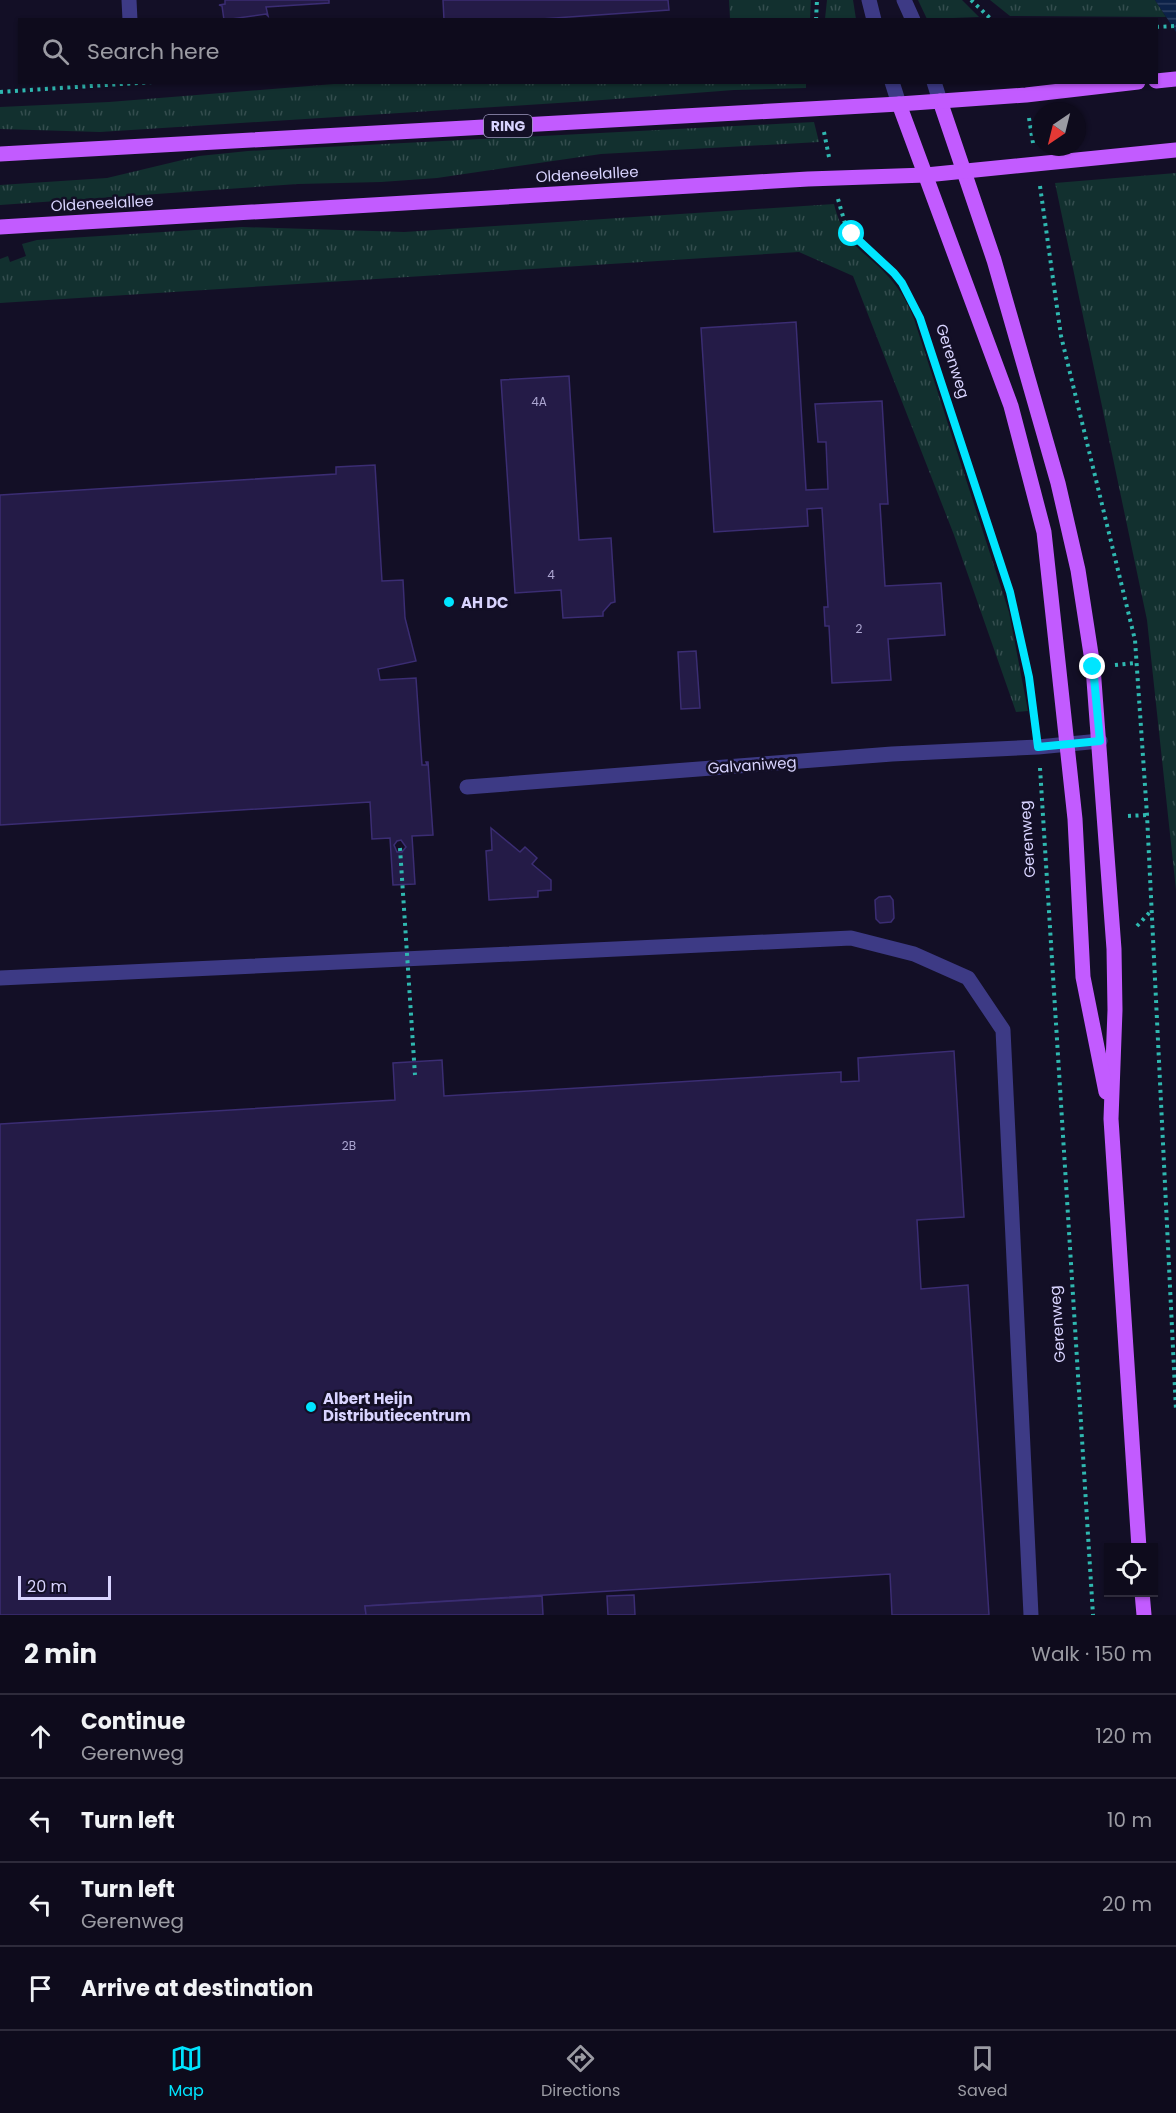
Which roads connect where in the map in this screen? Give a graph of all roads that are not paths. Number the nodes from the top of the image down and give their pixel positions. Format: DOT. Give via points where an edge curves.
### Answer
graph roads {
  1 [pos="129,0"];
  2 [pos="869,0"];
  3 [pos="904,0"];
  4 [pos="130,18"];
  5 [pos="874,18"];
  6 [pos="912,18"];
  7 [pos="1176,79"];
  8 [pos="1158,81"];
  9 [pos="893,84"];
  10 [pos="935,84"];
  11 [pos="1121,84"];
  12 [pos="939,101"];
  13 [pos="899,104"];
  14 [pos="1176,150"];
  15 [pos="0,154"];
  16 [pos="964,172"];
  17 [pos="926,175"];
  18 [pos="0,227"];
  19 [pos="1100,741"];
  20 [pos="1068,744"];
  21 [pos="467,787"];
  22 [pos="0,978"];
  23 [pos="1111,1119"];
  24 [pos="1139,1543"];
  25 [pos="1142,1597"];
  26 [pos="1031,1615"];
  27 [pos="1144,1615"];
  1 -- 4 [label="street"];
  2 -- 5 [label="street"];
  3 -- 6 [label="street"];
  7 -- 8 [label="main road"];
  9 -- 13 [label="street"];
  10 -- 12 [label="street"];
  11 -- 12 [label="main road, RING"];
  12 -- 13 [label="main road, RING"];
  12 -- 16 [label="main road"];
  13 -- 15 [label="main road, RING"];
  13 -- 17 [label="main road"];
  14 -- 16 [label="main road, Oldeneelallee"];
  16 -- 17 [label="main road, Oldeneelallee"];
  16 -- 19 [label="main road" via="1014,324 1058,483 1078,570"];
  17 -- 18 [label="main road, Oldeneelallee"];
  17 -- 20 [label="main road" via="1011,406 1044,532"];
  19 -- 20 [label="street, Galvaniweg"];
  19 -- 23 [label="main road" via="1114,949"];
  20 -- 21 [label="street, Galvaniweg"];
  20 -- 23 [label="main road" via="1083,977"];
  22 -- 26 [label="street" via="851,938 914,954 968,978 1003,1030"];
  23 -- 24 [label="main road"];
  25 -- 27 [label="main road"];
}
